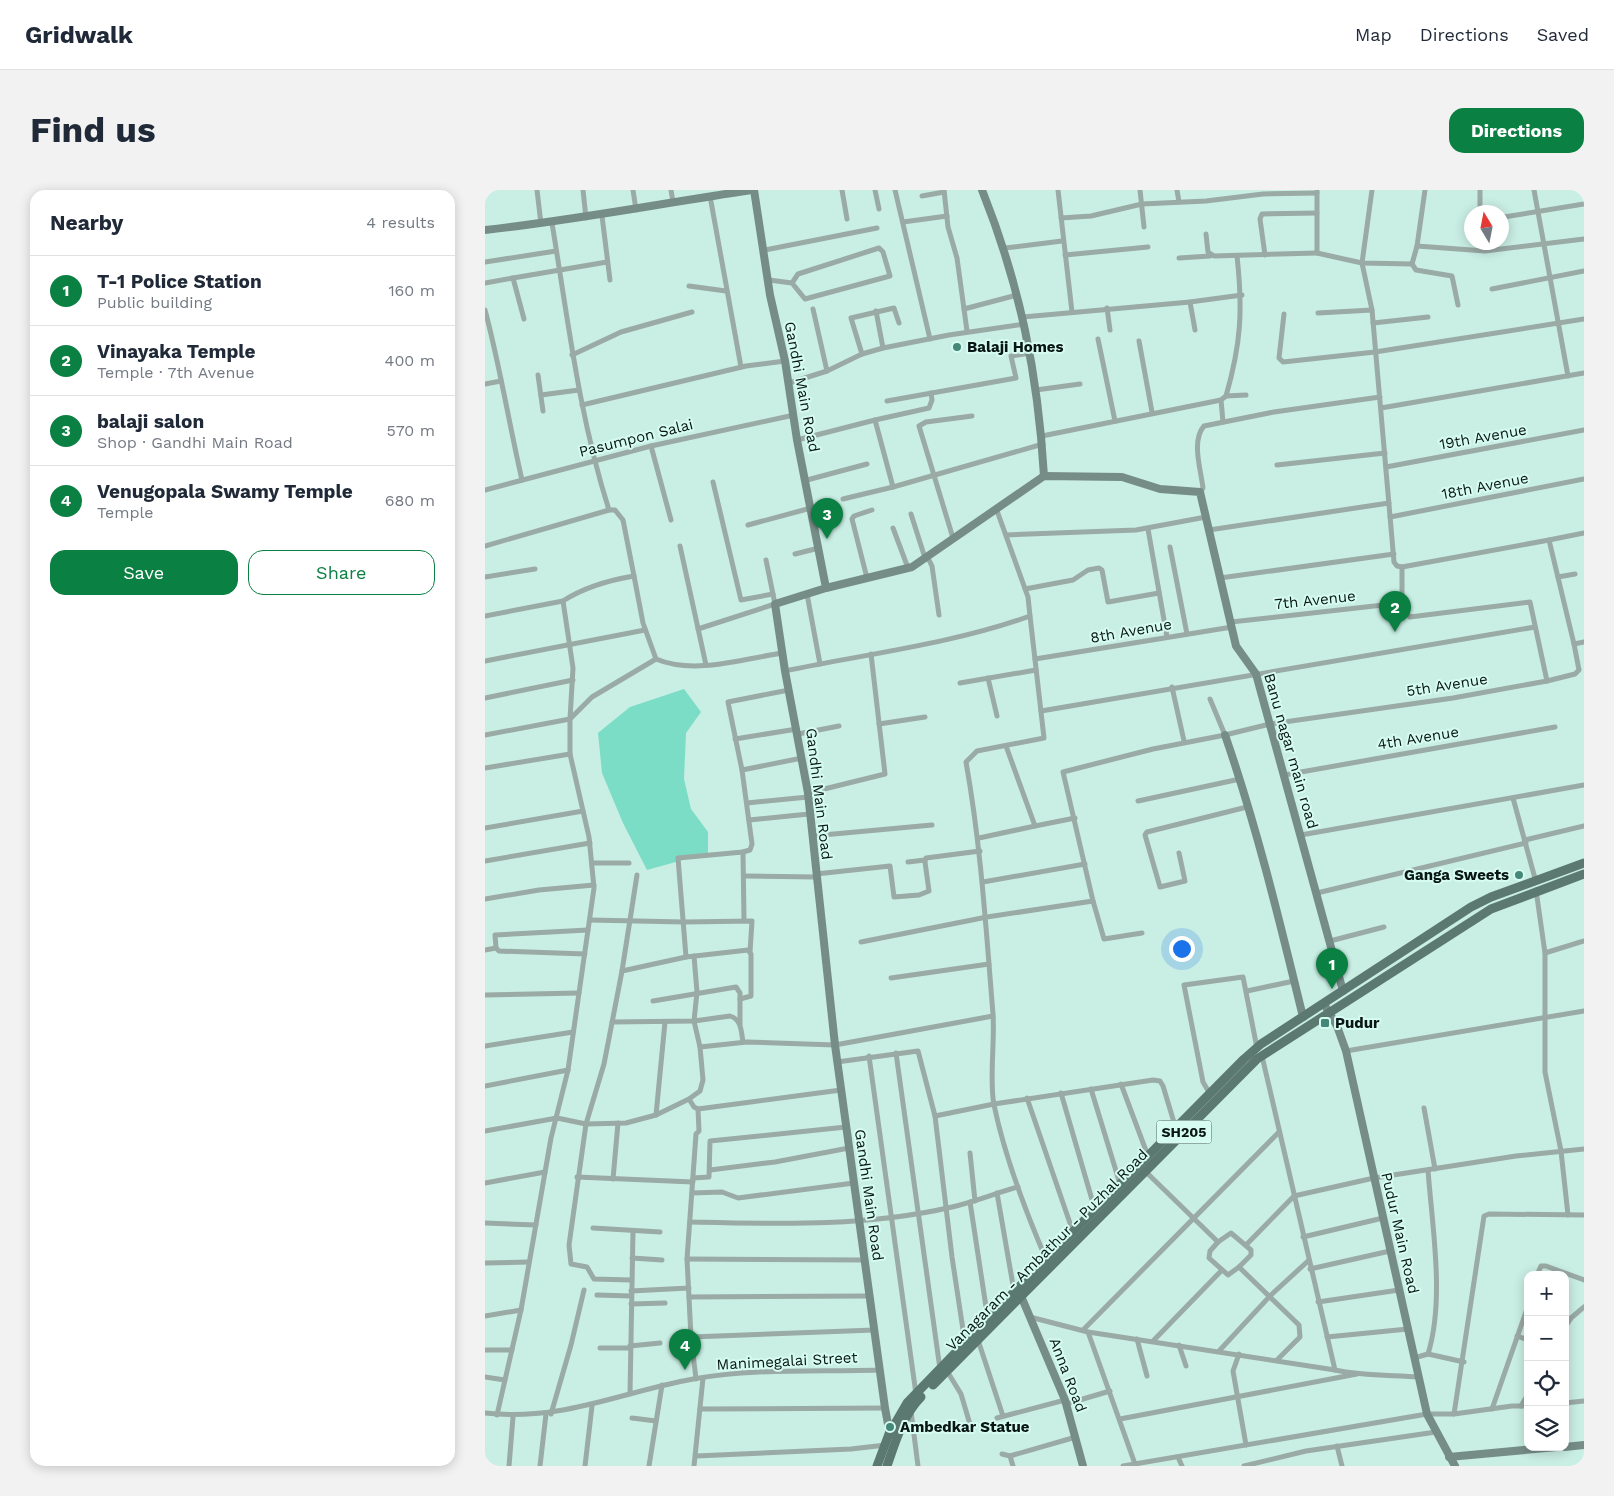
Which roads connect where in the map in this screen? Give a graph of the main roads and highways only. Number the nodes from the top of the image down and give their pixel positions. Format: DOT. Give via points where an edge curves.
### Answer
graph roads {
  1 [pos="1584,863"];
  2 [pos="1584,874"];
  3 [pos="1260,1052"];
  4 [pos="1179,1132"];
  5 [pos="1049,1260"];
  6 [pos="1017,1294"];
  7 [pos="943,1370"];
  8 [pos="893,1436"];
  9 [pos="889,1446"];
  10 [pos="877,1466"];
  11 [pos="887,1466"];
  1 -- 3 [label="main road" via="1471,907 1303,1017"];
  2 -- 3 [label="main road" via="1491,909 1330,1012"];
  3 -- 4 [label="main road"];
  4 -- 5 [label="main road, Vanagaram - Ambathur - Puzhal Road / SH205" via="1145,1171"];
  4 -- 5 [label="main road" via="1148,1156"];
  5 -- 6 [label="main road, Vanagaram - Ambathur - Puzhal Road / SH205"];
  6 -- 7 [label="main road, Vanagaram - Ambathur - Puzhal Road / SH205"];
  6 -- 7 [label="main road, Vanagaram - Ambathur - Puzhal Road / SH205" via="977,1340"];
  7 -- 8 [label="main road, Vanagaram - Ambathur - Puzhal Road / SH205"];
  7 -- 8 [label="main road, Vanagaram - Ambathur - Puzhal Road / SH205" via="907,1403"];
  8 -- 9 [label="main road, Vanagaram - Ambathur - Puzhal Road / SH205"];
  9 -- 10 [label="main road, Vanagaram - Ambathur - Puzhal Road / SH205"];
  9 -- 11 [label="main road, Vanagaram - Ambathur - Puzhal Road / SH205"];
}
